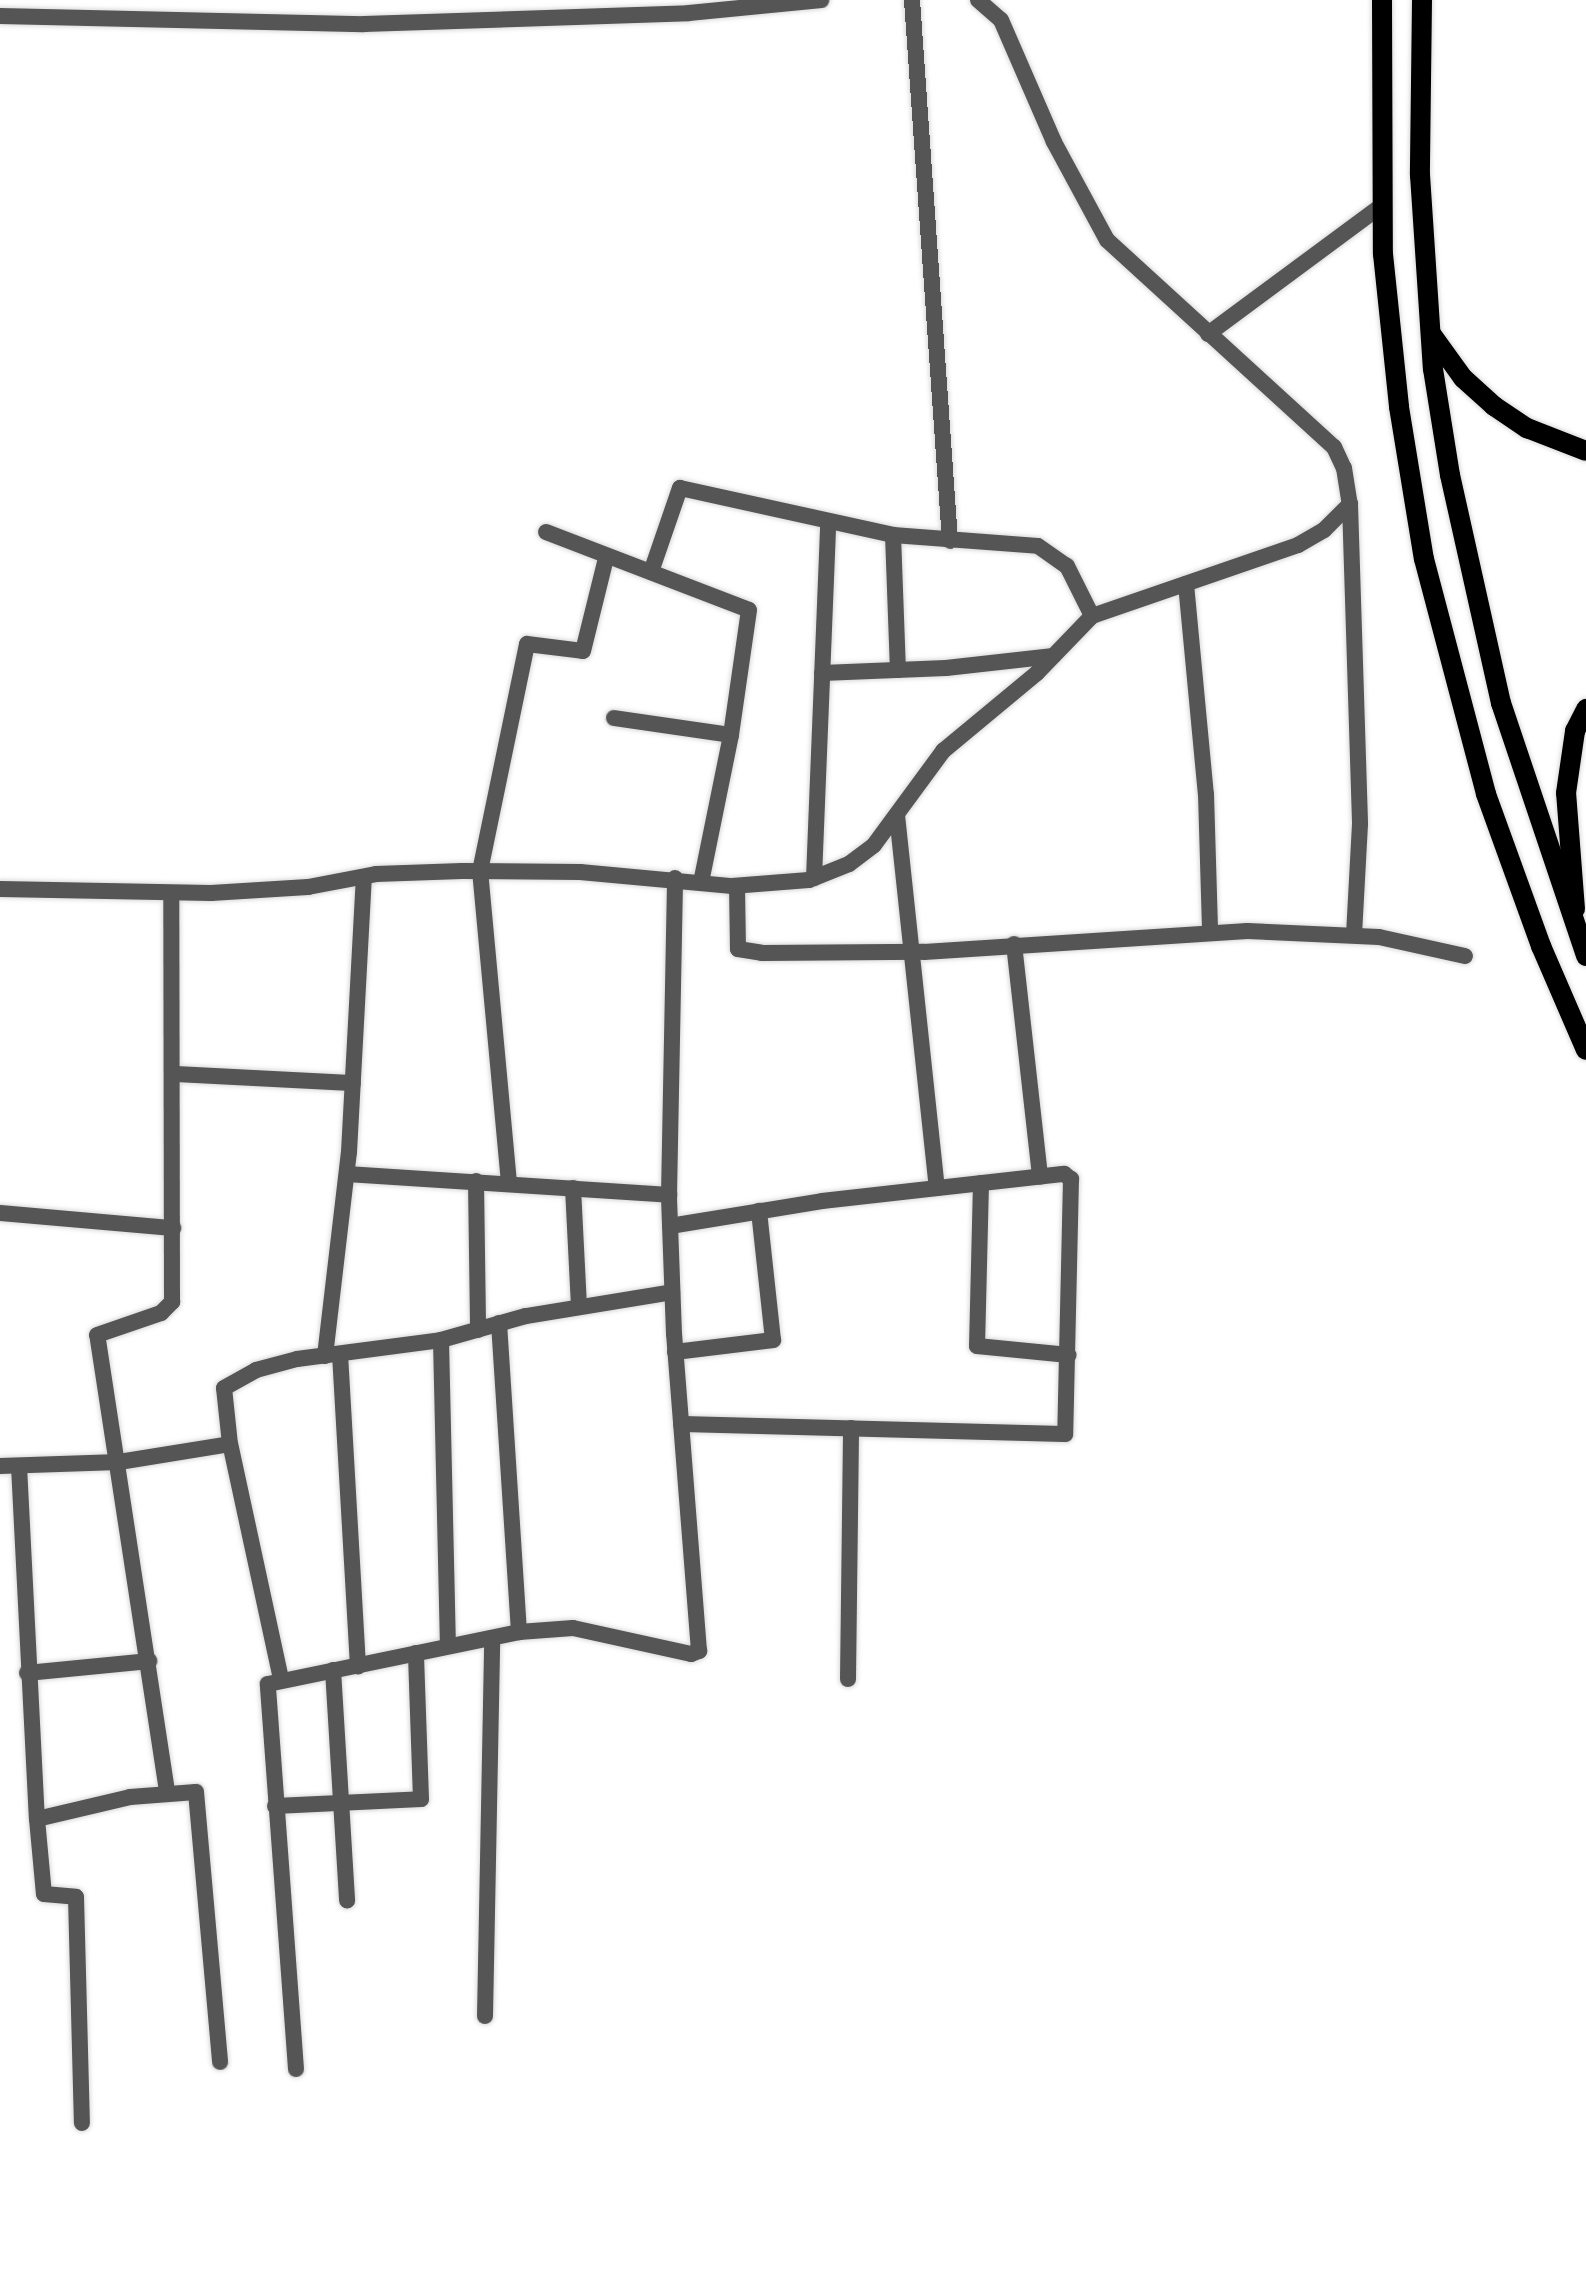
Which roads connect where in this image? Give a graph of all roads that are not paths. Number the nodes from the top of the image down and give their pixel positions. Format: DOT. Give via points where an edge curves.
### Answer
graph roads {
  1 [pos="821,0"];
  2 [pos="912,0"];
  3 [pos="978,0"];
  4 [pos="1382,0"];
  5 [pos="1422,0"];
  6 [pos="0,16"];
  7 [pos="1381,206"];
  8 [pos="1208,334"];
  9 [pos="1432,335"];
  10 [pos="1586,451"];
  11 [pos="1350,504"];
  12 [pos="828,522"];
  13 [pos="546,532"];
  14 [pos="893,535"];
  15 [pos="950,541"];
  16 [pos="606,558"];
  17 [pos="651,572"];
  18 [pos="1186,584"];
  19 [pos="1092,616"];
  20 [pos="1053,656"];
  21 [pos="898,670"];
  22 [pos="822,673"];
  23 [pos="1586,709"];
  24 [pos="614,718"];
  25 [pos="731,735"];
  26 [pos="897,815"];
  27 [pos="480,871"];
  28 [pos="364,877"];
  29 [pos="675,878"];
  30 [pos="814,878"];
  31 [pos="701,882"];
  32 [pos="737,886"];
  33 [pos="0,889"];
  34 [pos="171,894"];
  35 [pos="1210,932"];
  36 [pos="1354,934"];
  37 [pos="1577,937"];
  38 [pos="1014,944"];
  39 [pos="910,952"];
  40 [pos="1465,956"];
  41 [pos="1586,956"];
  42 [pos="1586,1050"];
  43 [pos="174,1074"];
  44 [pos="353,1083"];
  45 [pos="347,1174"];
  46 [pos="1040,1177"];
  47 [pos="476,1181"];
  48 [pos="509,1183"];
  49 [pos="981,1183"];
  50 [pos="573,1188"];
  51 [pos="937,1188"];
  52 [pos="669,1195"];
  53 [pos="759,1211"];
  54 [pos="0,1213"];
  55 [pos="670,1226"];
  56 [pos="173,1228"];
  57 [pos="672,1292"];
  58 [pos="579,1306"];
  59 [pos="499,1323"];
  60 [pos="478,1330"];
  61 [pos="441,1340"];
  62 [pos="675,1352"];
  63 [pos="332,1355"];
  64 [pos="1069,1355"];
  65 [pos="681,1424"];
  66 [pos="851,1428"];
  67 [pos="230,1444"];
  68 [pos="119,1462"];
  69 [pos="0,1466"];
  70 [pos="19,1466"];
  71 [pos="519,1632"];
  72 [pos="492,1638"];
  73 [pos="448,1646"];
  74 [pos="416,1653"];
  75 [pos="149,1661"];
  76 [pos="358,1666"];
  77 [pos="333,1670"];
  78 [pos="27,1673"];
  79 [pos="281,1679"];
  80 [pos="848,1679"];
  81 [pos="167,1791"];
  82 [pos="341,1803"];
  83 [pos="275,1806"];
  84 [pos="37,1819"];
  85 [pos="347,1901"];
  86 [pos="485,2016"];
  87 [pos="220,2062"];
  88 [pos="296,2069"];
  89 [pos="82,2123"];
  1 -- 6 [label="street" via="689,13 379,24"];
  2 -- 15 [label="street"];
  3 -- 8 [label="street" via="1001,20 1048,129 1107,240"];
  4 -- 7 [label="main road"];
  5 -- 9 [label="main road" via="1420,175"];
  7 -- 8 [label="street"];
  7 -- 42 [label="main road" via="1399,407 1442,638 1512,870"];
  8 -- 11 [label="street" via="1334,447"];
  9 -- 10 [label="main road" via="1463,378 1494,406 1527,428"];
  9 -- 37 [label="main road" via="1450,475 1481,627"];
  11 -- 18 [label="street" via="1324,530 1298,545"];
  11 -- 36 [label="street" via="1360,824"];
  12 -- 14 [label="street"];
  12 -- 17 [label="street" via="678,488"];
  12 -- 22 [label="street"];
  13 -- 16 [label="street"];
  14 -- 15 [label="street"];
  14 -- 21 [label="street"];
  15 -- 19 [label="street" via="1038,546 1067,566"];
  16 -- 17 [label="street"];
  16 -- 27 [label="street" via="583,651 527,644"];
  17 -- 25 [label="street" via="749,610"];
  18 -- 19 [label="street"];
  18 -- 35 [label="street" via="1206,794"];
  19 -- 20 [label="street"];
  20 -- 21 [label="street"];
  20 -- 26 [label="street" via="943,751"];
  21 -- 22 [label="street"];
  22 -- 30 [label="street"];
  23 -- 37 [label="main road" via="1575,731 1566,793"];
  24 -- 25 [label="street"];
  25 -- 31 [label="street"];
  26 -- 30 [label="street" via="865,854"];
  26 -- 39 [label="street"];
  27 -- 28 [label="street"];
  27 -- 29 [label="street"];
  27 -- 48 [label="street"];
  28 -- 34 [label="street" via="308,887"];
  28 -- 44 [label="street"];
  29 -- 31 [label="street"];
  29 -- 52 [label="street"];
  30 -- 32 [label="street" via="780,886"];
  31 -- 32 [label="street"];
  32 -- 39 [label="street" via="741,951"];
  33 -- 34 [label="street"];
  34 -- 43 [label="street"];
  35 -- 36 [label="street"];
  35 -- 38 [label="street"];
  36 -- 40 [label="street"];
  37 -- 41 [label="main road"];
  38 -- 39 [label="street"];
  38 -- 46 [label="street"];
  39 -- 51 [label="street"];
  43 -- 44 [label="street"];
  43 -- 56 [label="street"];
  44 -- 45 [label="street"];
  45 -- 47 [label="street"];
  45 -- 63 [label="street"];
  46 -- 49 [label="street"];
  46 -- 64 [label="street" via="1071,1179"];
  47 -- 48 [label="street"];
  47 -- 60 [label="street"];
  48 -- 50 [label="street"];
  49 -- 51 [label="street"];
  49 -- 64 [label="street" via="977,1346"];
  50 -- 52 [label="street"];
  50 -- 58 [label="street"];
  51 -- 53 [label="street"];
  52 -- 55 [label="street"];
  53 -- 55 [label="street"];
  53 -- 62 [label="street" via="773,1340"];
  54 -- 56 [label="street"];
  55 -- 57 [label="street"];
  56 -- 68 [label="street" via="169,1308 97,1335"];
  57 -- 58 [label="street"];
  57 -- 62 [label="street"];
  58 -- 59 [label="street"];
  59 -- 60 [label="street"];
  59 -- 71 [label="street"];
  60 -- 61 [label="street"];
  61 -- 63 [label="street"];
  61 -- 73 [label="street"];
  62 -- 65 [label="street"];
  63 -- 67 [label="street" via="256,1370 224,1388"];
  63 -- 76 [label="street"];
  64 -- 66 [label="street" via="1065,1434"];
  65 -- 66 [label="street"];
  65 -- 71 [label="street" via="699,1651 691,1654 573,1628"];
  66 -- 80 [label="street"];
  67 -- 68 [label="street"];
  67 -- 79 [label="street"];
  68 -- 70 [label="street"];
  68 -- 75 [label="street"];
  69 -- 70 [label="street"];
  70 -- 78 [label="street"];
  71 -- 72 [label="street"];
  72 -- 73 [label="street"];
  72 -- 86 [label="street"];
  73 -- 74 [label="street"];
  74 -- 76 [label="street"];
  74 -- 82 [label="street" via="421,1799"];
  75 -- 78 [label="street"];
  75 -- 81 [label="street"];
  76 -- 77 [label="street"];
  77 -- 79 [label="street"];
  77 -- 82 [label="street"];
  78 -- 84 [label="street"];
  79 -- 83 [label="street" via="268,1684 266,1693"];
  81 -- 84 [label="street"];
  81 -- 87 [label="street" via="192,1790 198,1796"];
  82 -- 83 [label="street"];
  82 -- 85 [label="street"];
  83 -- 88 [label="street"];
  84 -- 89 [label="street" via="44,1894 76,1897"];
}
